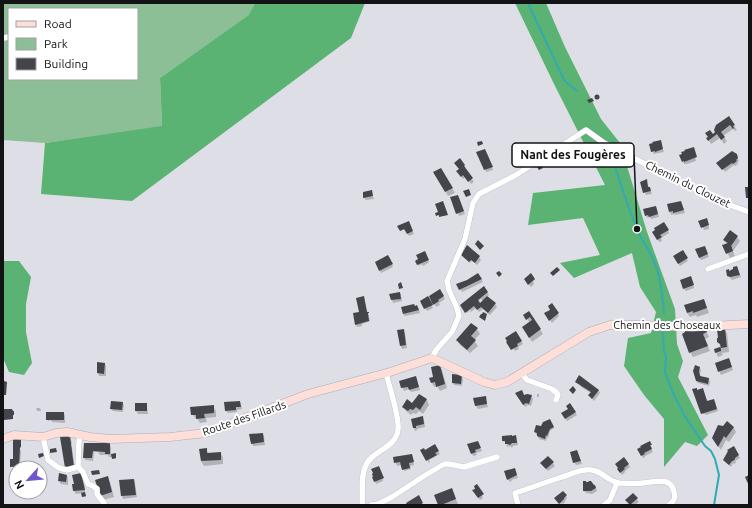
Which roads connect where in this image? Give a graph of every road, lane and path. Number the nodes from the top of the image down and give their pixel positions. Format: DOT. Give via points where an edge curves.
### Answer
graph roads {
  1 [pos="749,212"];
  2 [pos="749,254"];
  3 [pos="708,269"];
  4 [pos="749,324"];
  5 [pos="432,358"];
  6 [pos="386,373"];
  7 [pos="522,374"];
  8 [pos="556,400"];
  9 [pos="81,435"];
  10 [pos="43,437"];
  11 [pos="3,439"];
  12 [pos="497,458"];
  13 [pos="78,467"];
  14 [pos="617,483"];
  15 [pos="104,503"];
  16 [pos="362,504"];
  17 [pos="370,505"];
  18 [pos="518,505"];
  19 [pos="604,505"];
  20 [pos="669,505"];
  1 -- 5 [label="street, Chemin du Clouzet" via="716,200 616,149 586,130 516,175 479,194 471,209 466,239 447,281 459,316 452,332"];
  2 -- 3 [label="street"];
  4 -- 7 [label="street, Chemin des Choseaux" via="692,327 610,325 588,332"];
  5 -- 6 [label="street, Route des Fillards"];
  5 -- 7 [label="street, Chemin des Choseaux" via="495,385"];
  6 -- 9 [label="street, Route des Fillards" via="308,394 206,433 111,439"];
  6 -- 16 [label="street" via="399,429 396,439 372,456 366,464"];
  7 -- 8 [label="street" via="527,380 552,389 558,395"];
  9 -- 10 [label="street, Route des Fillards" via="67,432"];
  9 -- 13 [label="street" via="78,441"];
  10 -- 11 [label="street, Route des Fillards" via="14,435"];
  10 -- 13 [label="street" via="48,460 66,470"];
  12 -- 17 [label="street" via="464,467 444,464 392,497"];
  13 -- 15 [label="street"];
  14 -- 18 [label="street" via="598,471 579,471 515,493"];
  14 -- 19 [label="street" via="610,500"];
  14 -- 20 [label="street" via="666,482 672,486 675,493"];
  16 -- 17 [label="street"];
}
